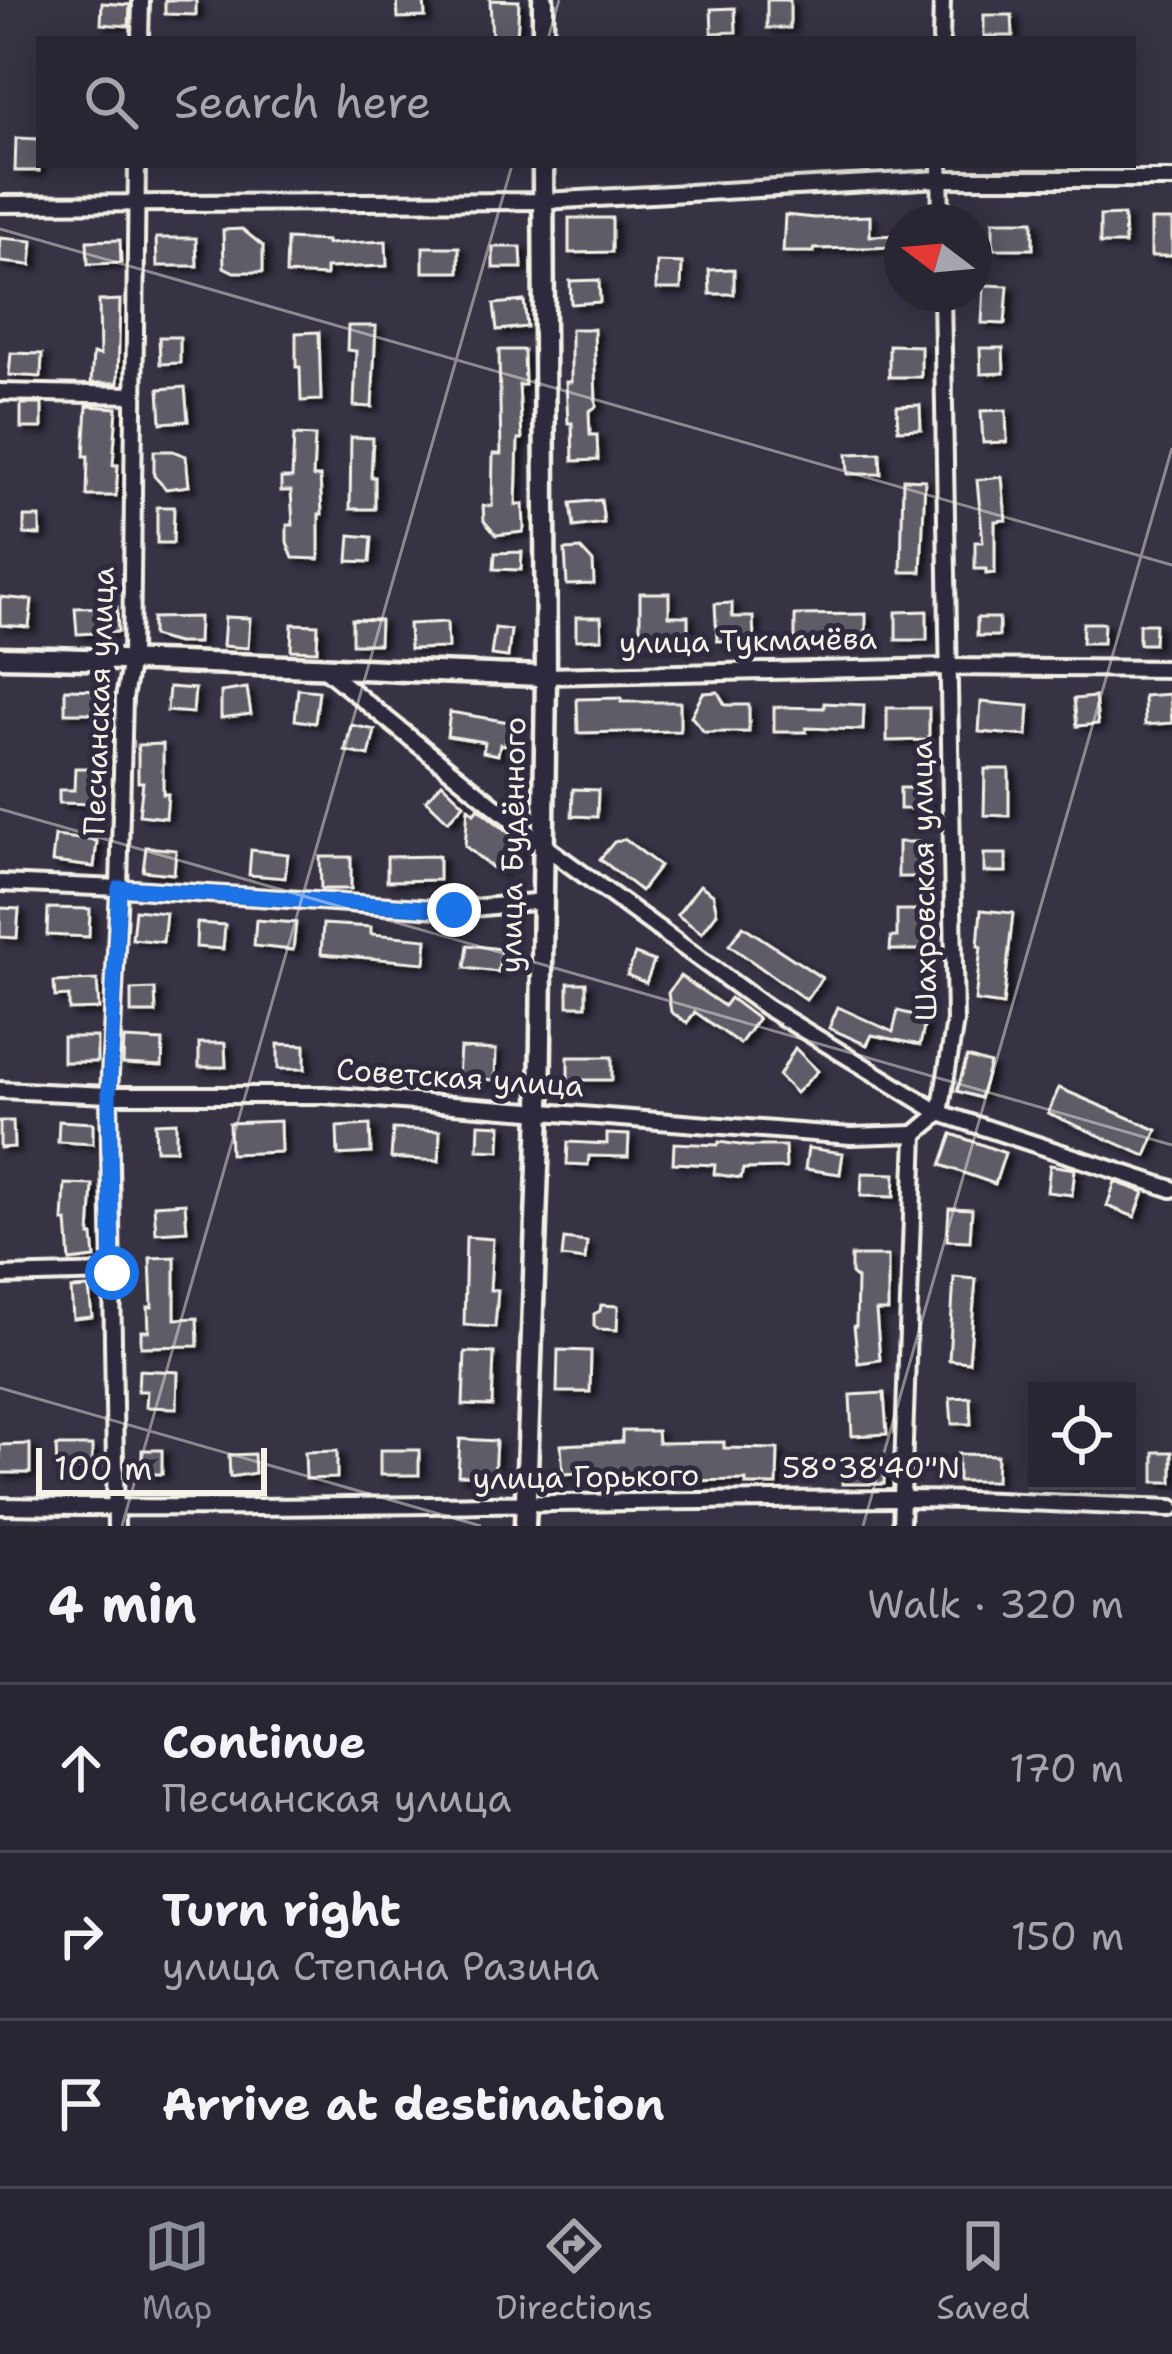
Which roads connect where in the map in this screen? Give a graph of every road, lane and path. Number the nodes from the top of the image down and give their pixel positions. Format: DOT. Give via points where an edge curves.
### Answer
graph roads {
  1 [pos="141,0"];
  2 [pos="543,0"];
  3 [pos="942,0"];
  4 [pos="140,36"];
  5 [pos="543,36"];
  6 [pos="941,36"];
  7 [pos="136,168"];
  8 [pos="543,168"];
  9 [pos="940,172"];
  10 [pos="1172,179"];
  11 [pos="544,201"];
  12 [pos="135,203"];
  13 [pos="0,204"];
  14 [pos="941,204"];
  15 [pos="942,312"];
  16 [pos="0,392"];
  17 [pos="133,395"];
  18 [pos="0,657"];
  19 [pos="130,659"];
  20 [pos="948,667"];
  21 [pos="1172,669"];
  22 [pos="326,670"];
  23 [pos="546,676"];
  24 [pos="543,845"];
  25 [pos="0,883"];
  26 [pos="119,888"];
  27 [pos="543,901"];
  28 [pos="0,1090"];
  29 [pos="109,1095"];
  30 [pos="540,1111"];
  31 [pos="940,1113"];
  32 [pos="915,1134"];
  33 [pos="1172,1189"];
  34 [pos="112,1273"];
  35 [pos="0,1276"];
  36 [pos="904,1499"];
  37 [pos="526,1505"];
  38 [pos="0,1506"];
  39 [pos="116,1508"];
  40 [pos="1172,1508"];
  41 [pos="116,1526"];
  42 [pos="525,1526"];
  43 [pos="901,1526"];
  1 -- 4 [label="street"];
  2 -- 5 [label="street"];
  3 -- 6 [label="street"];
  7 -- 12 [label="street, Песчанская улица"];
  8 -- 11 [label="street, улица Будённого"];
  9 -- 10 [label="street"];
  9 -- 11 [label="street"];
  9 -- 14 [label="street"];
  11 -- 12 [label="street"];
  11 -- 23 [label="street, улица Будённого"];
  12 -- 13 [label="street"];
  12 -- 17 [label="street, Песчанская улица"];
  15 -- 20 [label="street, Шахровская улица"];
  16 -- 17 [label="street"];
  17 -- 19 [label="street, Песчанская улица"];
  18 -- 19 [label="street, улица Тукмачёва"];
  19 -- 22 [label="street, улица Тукмачёва"];
  19 -- 26 [label="street, Песчанская улица"];
  20 -- 21 [label="street, улица Тукмачёва"];
  20 -- 23 [label="street, улица Тукмачёва"];
  20 -- 31 [label="street, Шахровская улица" via="956,1021"];
  22 -- 23 [label="street, улица Тукмачёва"];
  22 -- 24 [label="street"];
  23 -- 24 [label="street, улица Будённого"];
  24 -- 27 [label="street, улица Будённого"];
  24 -- 31 [label="street" via="766,1007"];
  25 -- 26 [label="street"];
  26 -- 27 [label="street" via="454,910"];
  26 -- 29 [label="street, Песчанская улица"];
  27 -- 30 [label="street, улица Будённого"];
  28 -- 29 [label="street, Советская улица"];
  29 -- 30 [label="street, Советская улица" via="324,1096"];
  29 -- 34 [label="street, Песчанская улица"];
  30 -- 32 [label="street, Советская улица"];
  30 -- 37 [label="street, улица Будённого"];
  31 -- 32 [label="street"];
  31 -- 33 [label="street"];
  32 -- 36 [label="street"];
  34 -- 35 [label="street"];
  34 -- 39 [label="street, Песчанская улица"];
  36 -- 37 [label="street, улица Горького"];
  36 -- 40 [label="street, улица Горького"];
  36 -- 43 [label="street"];
  37 -- 39 [label="street, улица Горького"];
  37 -- 42 [label="street, улица Будённого"];
  38 -- 39 [label="street, улица Горького"];
  39 -- 41 [label="street, Песчанская улица"];
}
